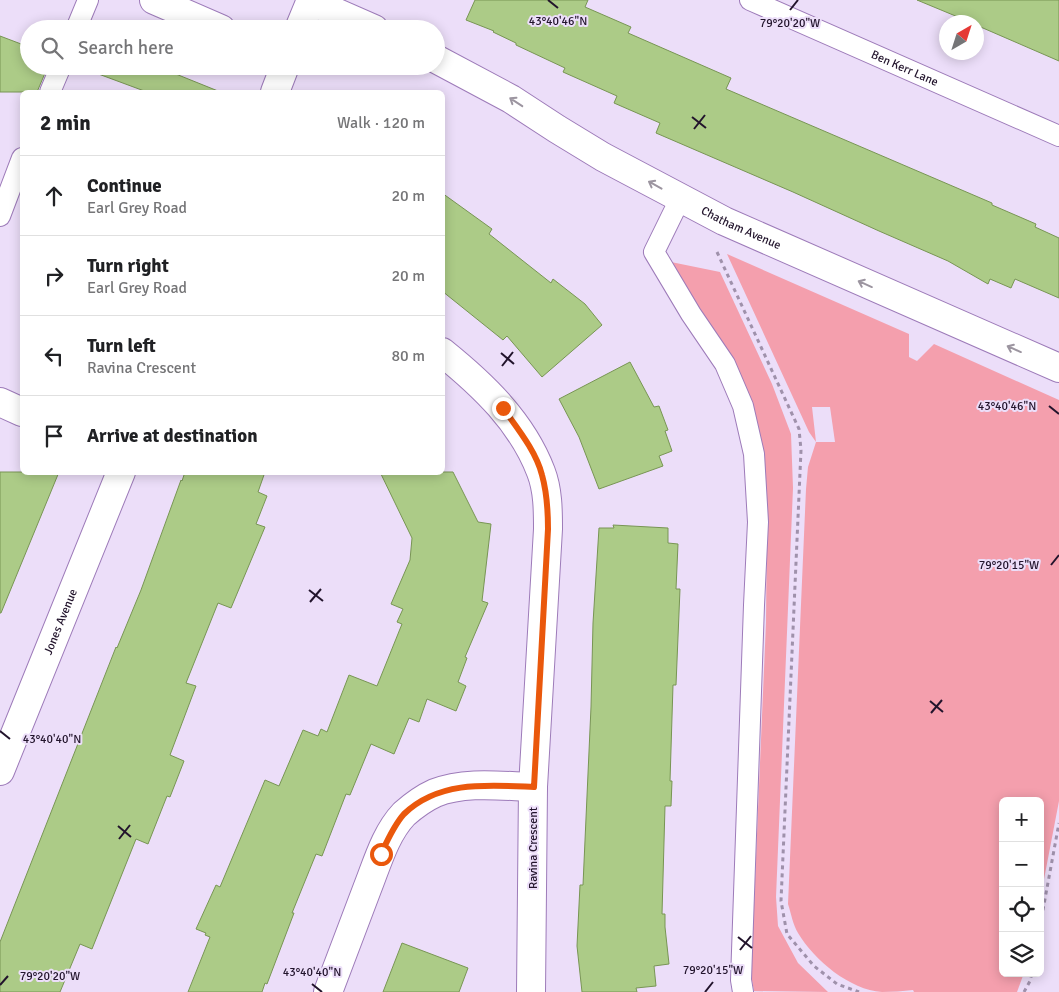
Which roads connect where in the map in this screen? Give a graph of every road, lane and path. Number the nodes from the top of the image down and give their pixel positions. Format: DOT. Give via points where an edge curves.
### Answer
graph roads {
  1 [pos="88,0"];
  2 [pos="154,0"];
  3 [pos="310,0"];
  4 [pos="750,0"];
  5 [pos="80,20"];
  6 [pos="200,20"];
  7 [pos="302,20"];
  8 [pos="354,20"];
  9 [pos="445,64"];
  10 [pos="57,75"];
  11 [pos="282,75"];
  12 [pos="51,90"];
  13 [pos="276,90"];
  14 [pos="1059,136"];
  15 [pos="13,166"];
  16 [pos="680,199"];
  17 [pos="0,216"];
  18 [pos="716,250"];
  19 [pos="445,354"];
  20 [pos="1059,368"];
  21 [pos="0,402"];
  22 [pos="20,411"];
  23 [pos="121,475"];
  24 [pos="0,771"];
  25 [pos="534,787"];
  26 [pos="1059,823"];
  27 [pos="1044,904"];
  28 [pos="1031,977"];
  29 [pos="328,992"];
  30 [pos="531,992"];
  31 [pos="743,992"];
  32 [pos="859,992"];
  33 [pos="1024,992"];
  1 -- 5 [label="lane"];
  2 -- 6 [label="street"];
  3 -- 7 [label="street"];
  3 -- 8 [label="street"];
  4 -- 14 [label="lane, Ben Kerr Lane"];
  16 -- 9 [label="street, Chatham Avenue, one-way" via="557,130 511,98"];
  10 -- 12 [label="lane"];
  11 -- 13 [label="street"];
  15 -- 17 [label="lane"];
  20 -- 16 [label="street, Chatham Avenue, one-way"];
  16 -- 31 [label="lane" via="654,252 725,364 742,406 754,454 758,522"];
  18 -- 32 [label="path" via="799,429 801,450 781,901 787,934 814,966 837,984"];
  19 -- 25 [label="street, Ravina Crescent" via="503,408 542,473 548,501"];
  21 -- 22 [label="street"];
  23 -- 24 [label="street, Jones Avenue"];
  25 -- 29 [label="street" via="490,785 458,788 436,793 403,815 381,854"];
  25 -- 30 [label="street, Ravina Crescent"];
  26 -- 27 [label="path"];
  28 -- 33 [label="path"];
}
